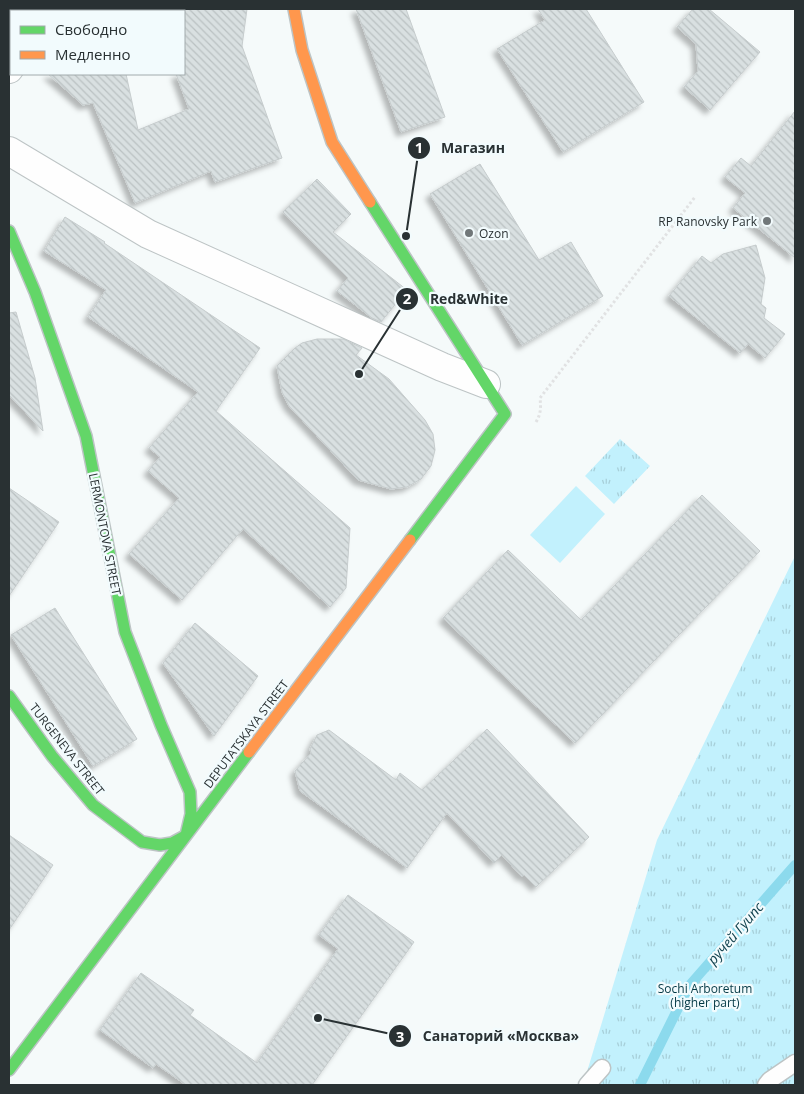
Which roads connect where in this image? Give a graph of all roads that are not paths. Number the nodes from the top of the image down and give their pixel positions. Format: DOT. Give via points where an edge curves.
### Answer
graph roads {
  1 [pos="294,9"];
  2 [pos="9,151"];
  3 [pos="9,231"];
  4 [pos="486,384"];
  5 [pos="9,696"];
  6 [pos="185,836"];
  7 [pos="795,1063"];
  8 [pos="602,1068"];
  9 [pos="9,1070"];
  10 [pos="587,1085"];
  11 [pos="766,1085"];
  1 -- 4 [label="street" via="302,50 332,142"];
  2 -- 4 [label="street" via="148,234"];
  3 -- 6 [label="street, LERMONTOVA STREET" via="35,292 86,436 125,632 190,792 191,814"];
  4 -- 6 [label="street, DEPUTATSKAYA STREET" via="505,414"];
  5 -- 6 [label="street, TURGENEVA STREET" via="52,756 99,811 142,842 160,845"];
  6 -- 9 [label="street, DEPUTATSKAYA STREET"];
  7 -- 11 [label="lane"];
  8 -- 10 [label="lane"];
}
